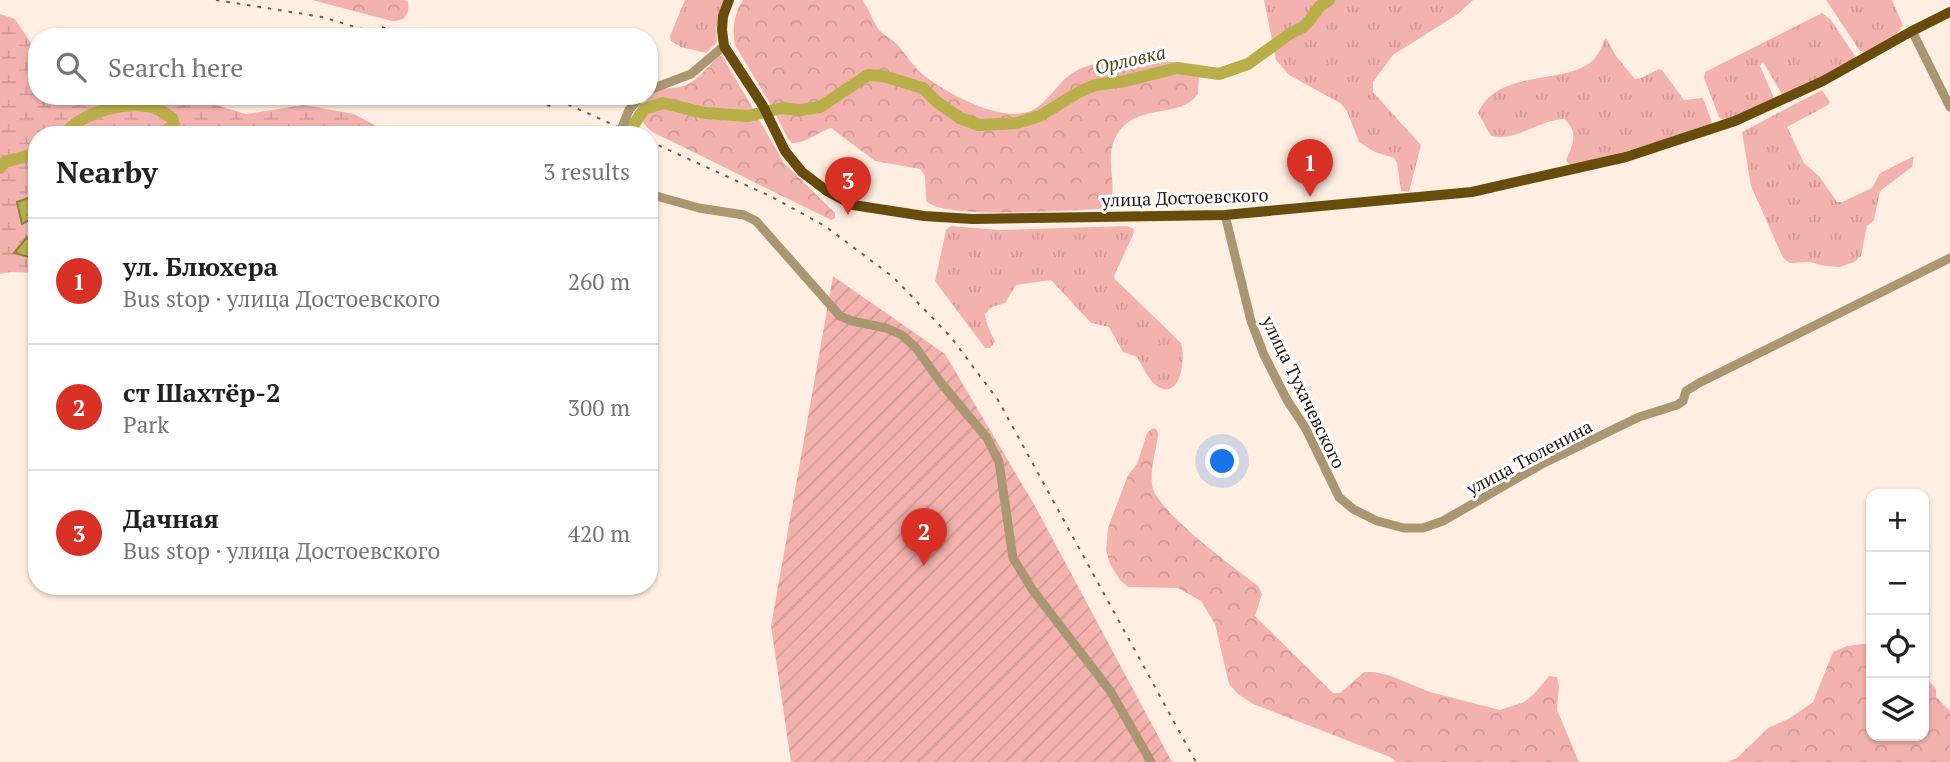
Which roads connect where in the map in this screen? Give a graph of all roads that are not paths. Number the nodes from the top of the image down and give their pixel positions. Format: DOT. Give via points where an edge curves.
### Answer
graph roads {
  1 [pos="729,0"];
  2 [pos="1950,12"];
  3 [pos="1912,31"];
  4 [pos="724,46"];
  5 [pos="658,87"];
  6 [pos="633,105"];
  7 [pos="1950,107"];
  8 [pos="622,126"];
  9 [pos="658,197"];
  10 [pos="1225,215"];
  11 [pos="1950,258"];
  12 [pos="1377,521"];
  13 [pos="1151,762"];
  1 -- 4 [label="main road" via="722,30"];
  2 -- 3 [label="main road, улица Достоевского"];
  3 -- 7 [label="street"];
  3 -- 10 [label="main road, улица Достоевского" via="1769,107 1626,157 1472,192"];
  4 -- 5 [label="street" via="691,74"];
  4 -- 10 [label="main road, улица Достоевского" via="802,172 853,205 972,219"];
  6 -- 8 [label="street"];
  9 -- 13 [label="street" via="756,221 840,316 892,330 916,348 993,447 1013,558 1111,692"];
  10 -- 12 [label="street, улица Тухачевского" via="1251,321 1269,364 1339,497"];
  11 -- 12 [label="street, улица Тюленина" via="1686,391 1677,405 1639,417 1540,465 1443,521 1423,528"];
}
